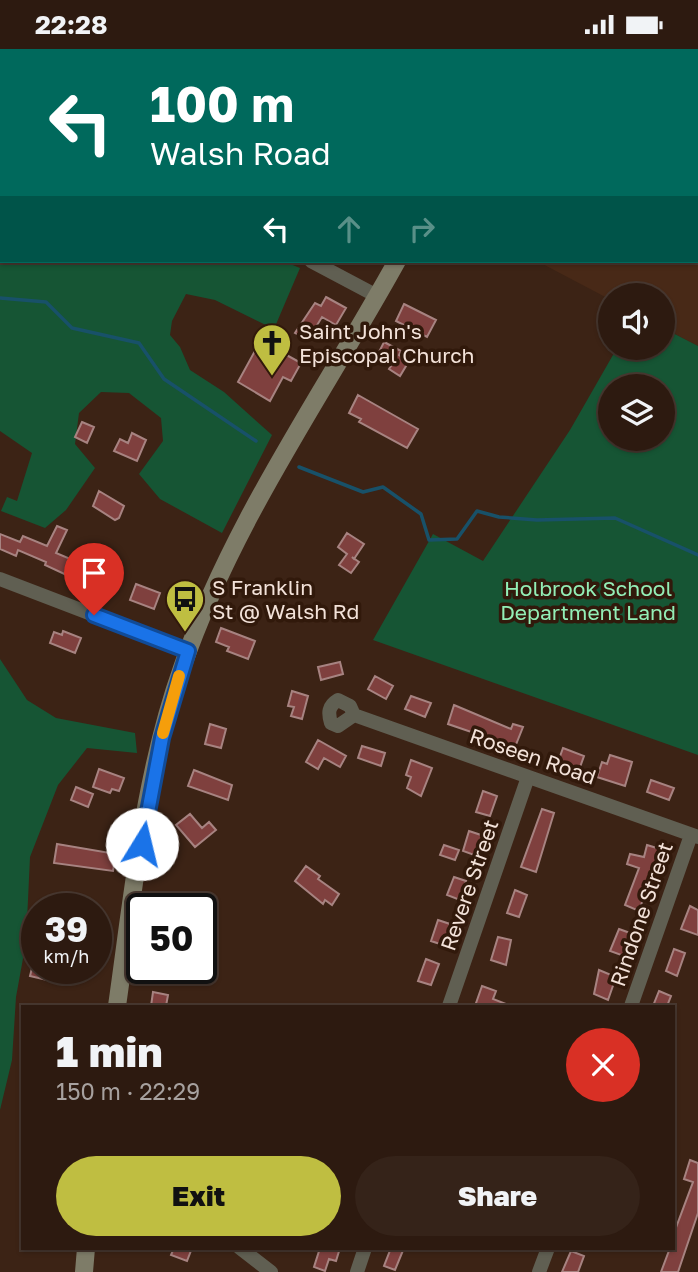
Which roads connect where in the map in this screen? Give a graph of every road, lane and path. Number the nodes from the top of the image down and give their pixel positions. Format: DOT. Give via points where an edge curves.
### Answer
graph roads {
  1 [pos="315,263"];
  2 [pos="396,263"];
  3 [pos="377,296"];
  4 [pos="0,579"];
  5 [pos="188,651"];
  6 [pos="354,715"];
  7 [pos="528,777"];
  8 [pos="695,836"];
  9 [pos="117,1005"];
  10 [pos="449,1005"];
  11 [pos="631,1005"];
  12 [pos="86,1250"];
  13 [pos="243,1250"];
  14 [pos="364,1250"];
  15 [pos="547,1250"];
  16 [pos="83,1272"];
  17 [pos="271,1272"];
  18 [pos="357,1272"];
  19 [pos="539,1272"];
  1 -- 3 [label="street"];
  2 -- 3 [label="main road"];
  3 -- 5 [label="main road" via="252,510"];
  4 -- 5 [label="street"];
  5 -- 9 [label="main road" via="156,765"];
  6 -- 7 [label="street, Roseen Road"];
  7 -- 8 [label="street, Roseen Road"];
  7 -- 10 [label="street, Revere Street"];
  8 -- 11 [label="street, Rindone Street"];
  12 -- 16 [label="main road"];
  13 -- 17 [label="street"];
  14 -- 18 [label="street"];
  15 -- 19 [label="street"];
}
